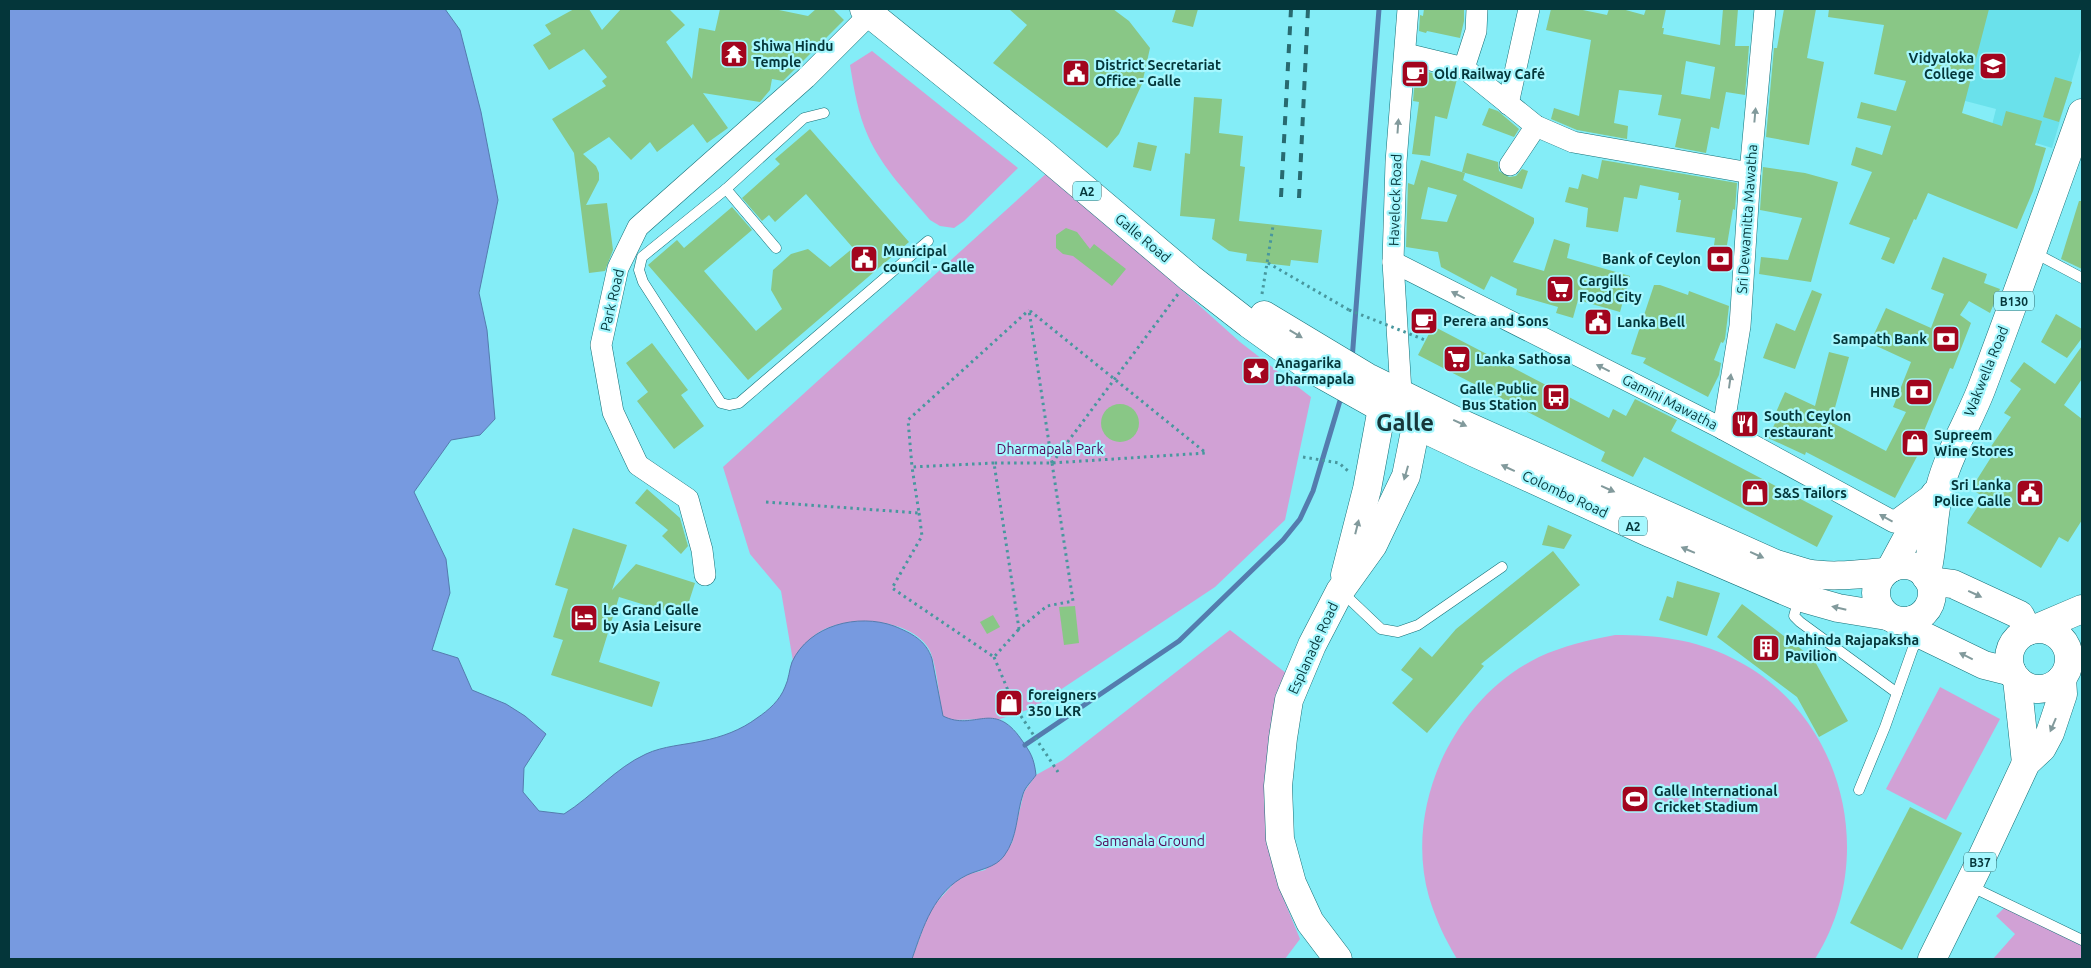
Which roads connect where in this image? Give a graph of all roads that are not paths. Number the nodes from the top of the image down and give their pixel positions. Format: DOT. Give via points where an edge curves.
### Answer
graph roads {
  1 [pos="1408,9"];
  2 [pos="1477,9"];
  3 [pos="1529,9"];
  4 [pos="1764,9"];
  5 [pos="875,10"];
  6 [pos="1406,54"];
  7 [pos="1464,68"];
  8 [pos="1508,104"];
  9 [pos="824,112"];
  10 [pos="2082,113"];
  11 [pos="1536,126"];
  12 [pos="1510,165"];
  13 [pos="1750,173"];
  14 [pos="726,188"];
  15 [pos="928,241"];
  16 [pos="776,248"];
  17 [pos="2033,252"];
  18 [pos="1393,262"];
  19 [pos="2082,278"];
  20 [pos="1318,360"];
  21 [pos="1390,404"];
  22 [pos="1416,426"];
  23 [pos="1723,429"];
  24 [pos="1940,488"];
  25 [pos="1502,568"];
  26 [pos="1888,570"];
  27 [pos="706,575"];
  28 [pos="1928,579"];
  29 [pos="1340,591"];
  30 [pos="1799,597"];
  31 [pos="2082,609"];
  32 [pos="1907,623"];
  33 [pos="2032,630"];
  34 [pos="2082,648"];
  35 [pos="2065,674"];
  36 [pos="2014,676"];
  37 [pos="1896,693"];
  38 [pos="2026,763"];
  39 [pos="1859,790"];
  40 [pos="1969,885"];
  41 [pos="2082,940"];
  42 [pos="1338,959"];
  43 [pos="1932,959"];
  1 -- 6 [label="street, Havelock Road"];
  2 -- 7 [label="street" via="1476,30"];
  3 -- 8 [label="street"];
  13 -- 4 [label="street, Sri Dewamitta Mawatha, one-way"];
  5 -- 20 [label="main road, Galle Road / A2, one-way"];
  5 -- 20 [label="main road, Galle Road / A2" via="1190,278 1249,324"];
  5 -- 27 [label="street, Park Road" via="806,78 638,227 618,268 601,345 612,412 638,465 688,498"];
  6 -- 7 [label="street"];
  18 -- 6 [label="street, Havelock Road, one-way" via="1398,133"];
  7 -- 8 [label="street"];
  8 -- 11 [label="street"];
  9 -- 14 [label="lane" via="804,118"];
  10 -- 17 [label="main road, Wakwella Road / B130"];
  11 -- 12 [label="street"];
  11 -- 13 [label="street" via="1573,142"];
  23 -- 13 [label="street, Sri Dewamitta Mawatha, one-way" via="1740,326"];
  14 -- 15 [label="lane" via="642,257 639,270 642,282 721,403 739,403"];
  14 -- 16 [label="lane"];
  17 -- 19 [label="lane"];
  17 -- 24 [label="main road, Wakwella Road / B130"];
  18 -- 21 [label="street, Havelock Road"];
  23 -- 18 [label="street, Gamini Mawatha, one-way"];
  20 -- 21 [label="main road, Galle Road / A2"];
  21 -- 22 [label="main road, Colombo Road / A2"];
  21 -- 26 [label="main road, Colombo Road / A2, one-way" via="1456,421 1776,564 1806,573 1840,576"];
  29 -- 21 [label="main road, Esplanade Road, one-way"];
  22 -- 29 [label="main road, Esplanade Road, one-way" via="1406,476 1373,544"];
  30 -- 22 [label="main road, Colombo Road / A2, one-way"];
  24 -- 23 [label="street, Gamini Mawatha, one-way" via="1894,522"];
  24 -- 26 [label="main road, Wakwella Road / B130" via="1918,518"];
  24 -- 28 [label="main road, Wakwella Road / B130"];
  25 -- 29 [label="lane" via="1418,625 1398,632 1381,629"];
  26 -- 28 [label="main road" via="1906,565 1914,567"];
  26 -- 32 [label="main road" via="1880,578 1876,594 1878,602"];
  28 -- 32 [label="main road" via="1932,597 1929,604 1919,616"];
  28 -- 33 [label="main road, one-way" via="1953,584 2020,615"];
  29 -- 42 [label="main road, Esplanade Road" via="1289,700 1278,786 1280,839 1292,883 1310,922"];
  32 -- 30 [label="main road, Colombo Road / A2, one-way"];
  30 -- 37 [label="lane" via="1794,616 1800,622"];
  31 -- 33 [label="main road"];
  36 -- 32 [label="main road, Colombo Road / A2, one-way" via="1984,666"];
  32 -- 37 [label="lane" via="1913,648"];
  33 -- 35 [label="main road" via="2052,632 2060,638 2068,653"];
  33 -- 36 [label="main road" via="2021,635 2011,648 2009,656"];
  34 -- 35 [label="main road"];
  35 -- 36 [label="main road" via="2056,684 2040,689 2023,685"];
  35 -- 38 [label="main road, B37, one-way" via="2063,694 2050,733 2042,748"];
  36 -- 38 [label="main road"];
  37 -- 39 [label="lane"];
  38 -- 40 [label="main road, B37"];
  40 -- 41 [label="lane"];
  40 -- 43 [label="main road, B37"];
}
